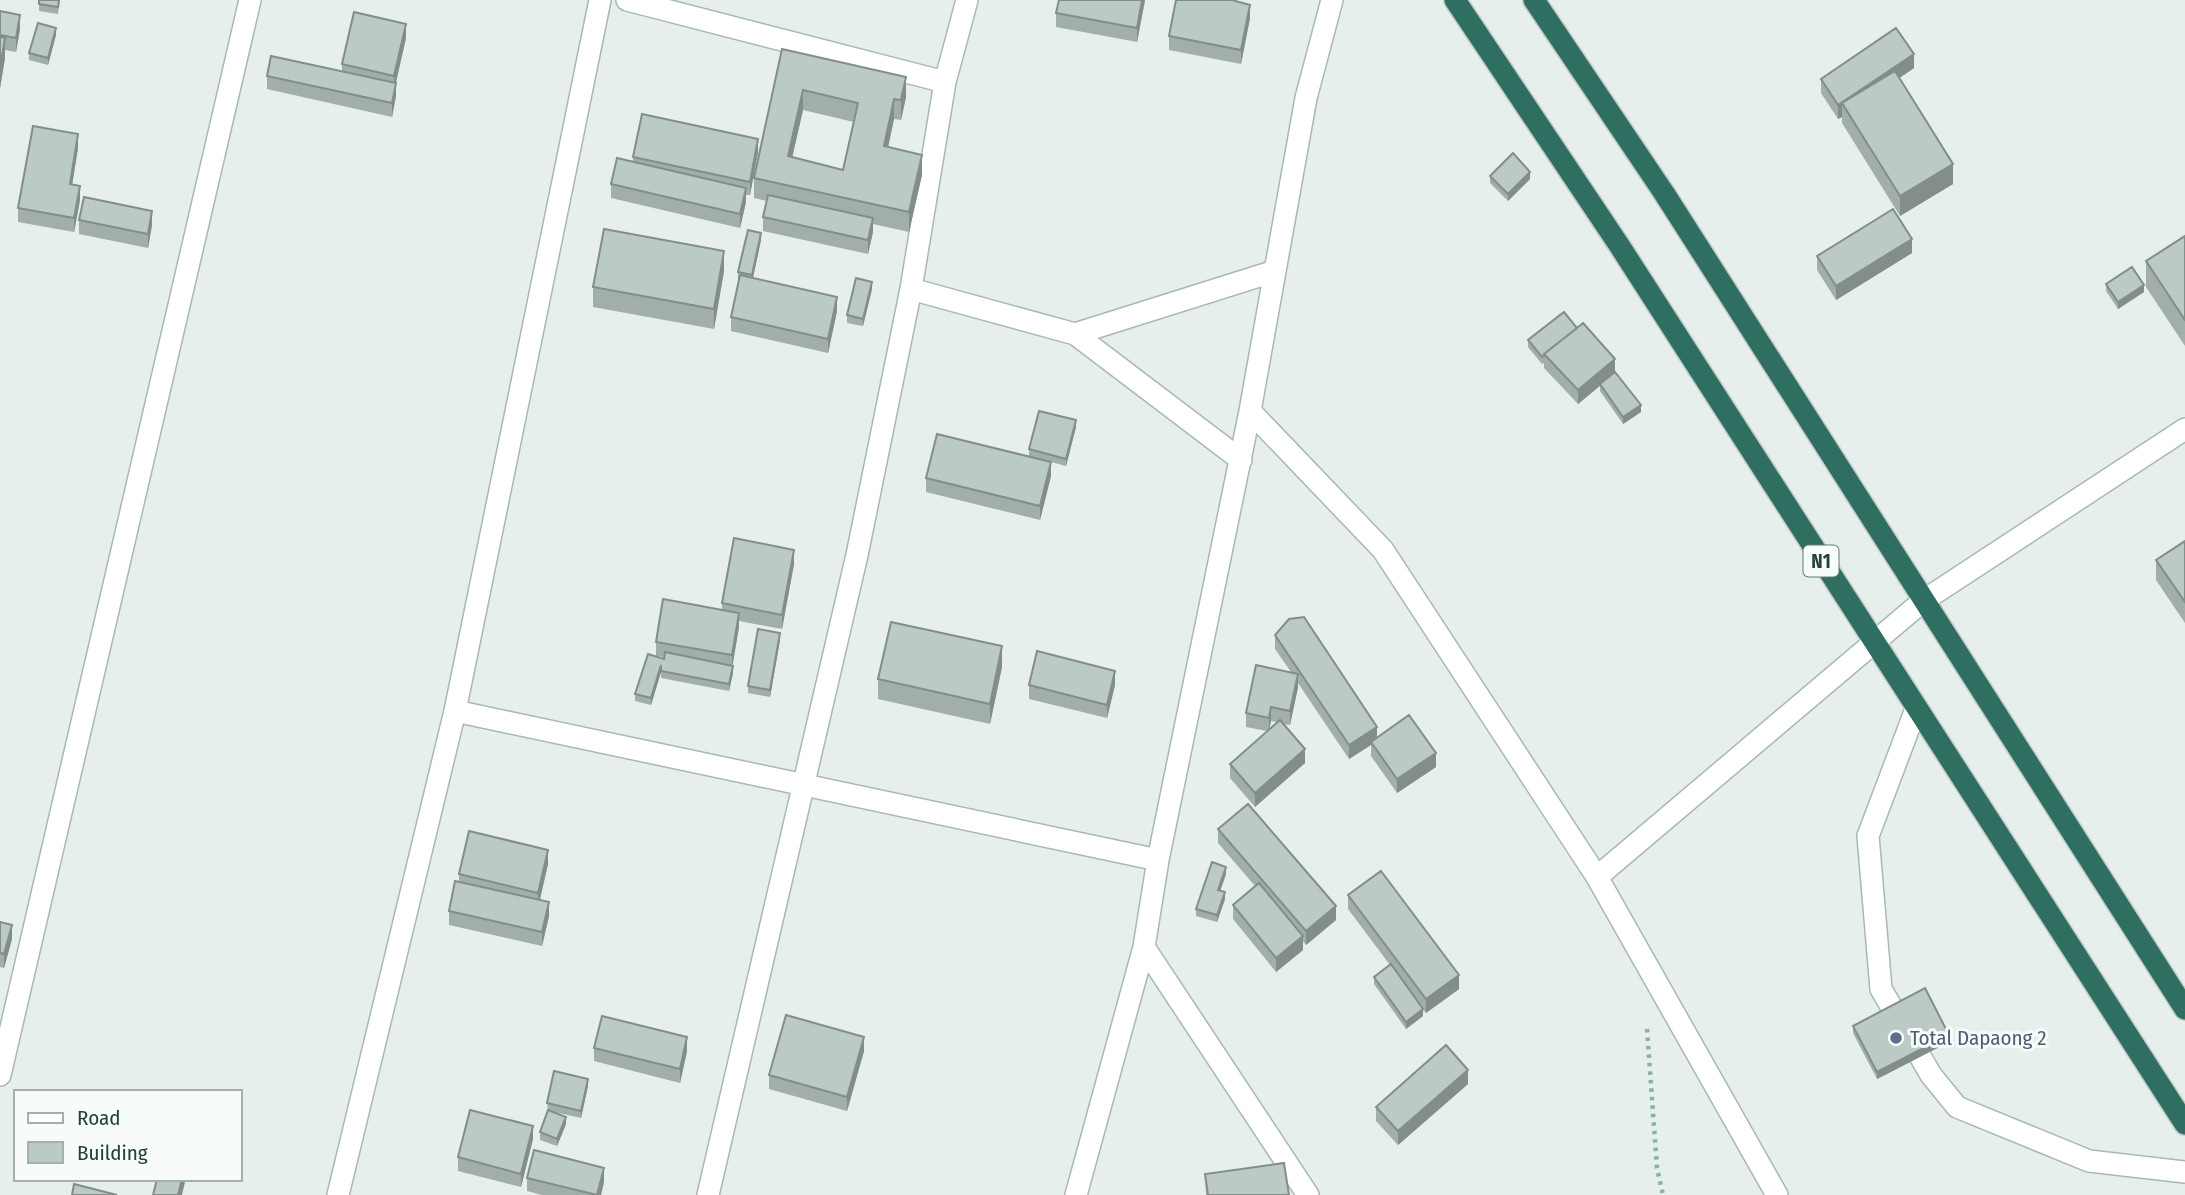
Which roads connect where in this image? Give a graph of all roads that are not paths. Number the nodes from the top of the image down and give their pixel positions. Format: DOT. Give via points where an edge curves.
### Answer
graph roads {
  1 [pos="250,0"];
  2 [pos="600,0"];
  3 [pos="627,0"];
  4 [pos="967,0"];
  5 [pos="1332,0"];
  6 [pos="1455,0"];
  7 [pos="1534,0"];
  8 [pos="945,82"];
  9 [pos="1275,271"];
  10 [pos="911,289"];
  11 [pos="1074,334"];
  12 [pos="1250,411"];
  13 [pos="2185,429"];
  14 [pos="1241,460"];
  15 [pos="1923,601"];
  16 [pos="1873,642"];
  17 [pos="1916,709"];
  18 [pos="455,711"];
  19 [pos="804,783"];
  20 [pos="1158,860"];
  21 [pos="1597,877"];
  22 [pos="1144,947"];
  23 [pos="2185,1009"];
  24 [pos="0,1074"];
  25 [pos="2185,1124"];
  26 [pos="2185,1172"];
  27 [pos="338,1195"];
  28 [pos="708,1195"];
  29 [pos="1076,1195"];
  30 [pos="1308,1195"];
  31 [pos="1777,1195"];
  1 -- 24 [label="street"];
  2 -- 18 [label="street"];
  3 -- 8 [label="street"];
  4 -- 8 [label="street"];
  5 -- 9 [label="street" via="1306,98"];
  6 -- 16 [label="highway, N1" via="1619,245"];
  7 -- 15 [label="highway" via="1671,205"];
  8 -- 10 [label="street"];
  9 -- 11 [label="street"];
  9 -- 12 [label="street"];
  10 -- 11 [label="street"];
  10 -- 19 [label="street" via="857,555"];
  11 -- 14 [label="street"];
  12 -- 14 [label="street"];
  12 -- 21 [label="street" via="1383,550"];
  13 -- 15 [label="street"];
  14 -- 20 [label="street"];
  15 -- 16 [label="street"];
  15 -- 23 [label="highway"];
  16 -- 17 [label="highway, N1"];
  16 -- 21 [label="street"];
  17 -- 25 [label="highway, N1"];
  17 -- 26 [label="street" via="1868,836 1881,989 1931,1075 1957,1107 2089,1161"];
  18 -- 19 [label="street"];
  18 -- 27 [label="street"];
  19 -- 20 [label="street"];
  19 -- 28 [label="street"];
  20 -- 22 [label="street"];
  21 -- 31 [label="street"];
  22 -- 29 [label="street"];
  22 -- 30 [label="street"];
}
